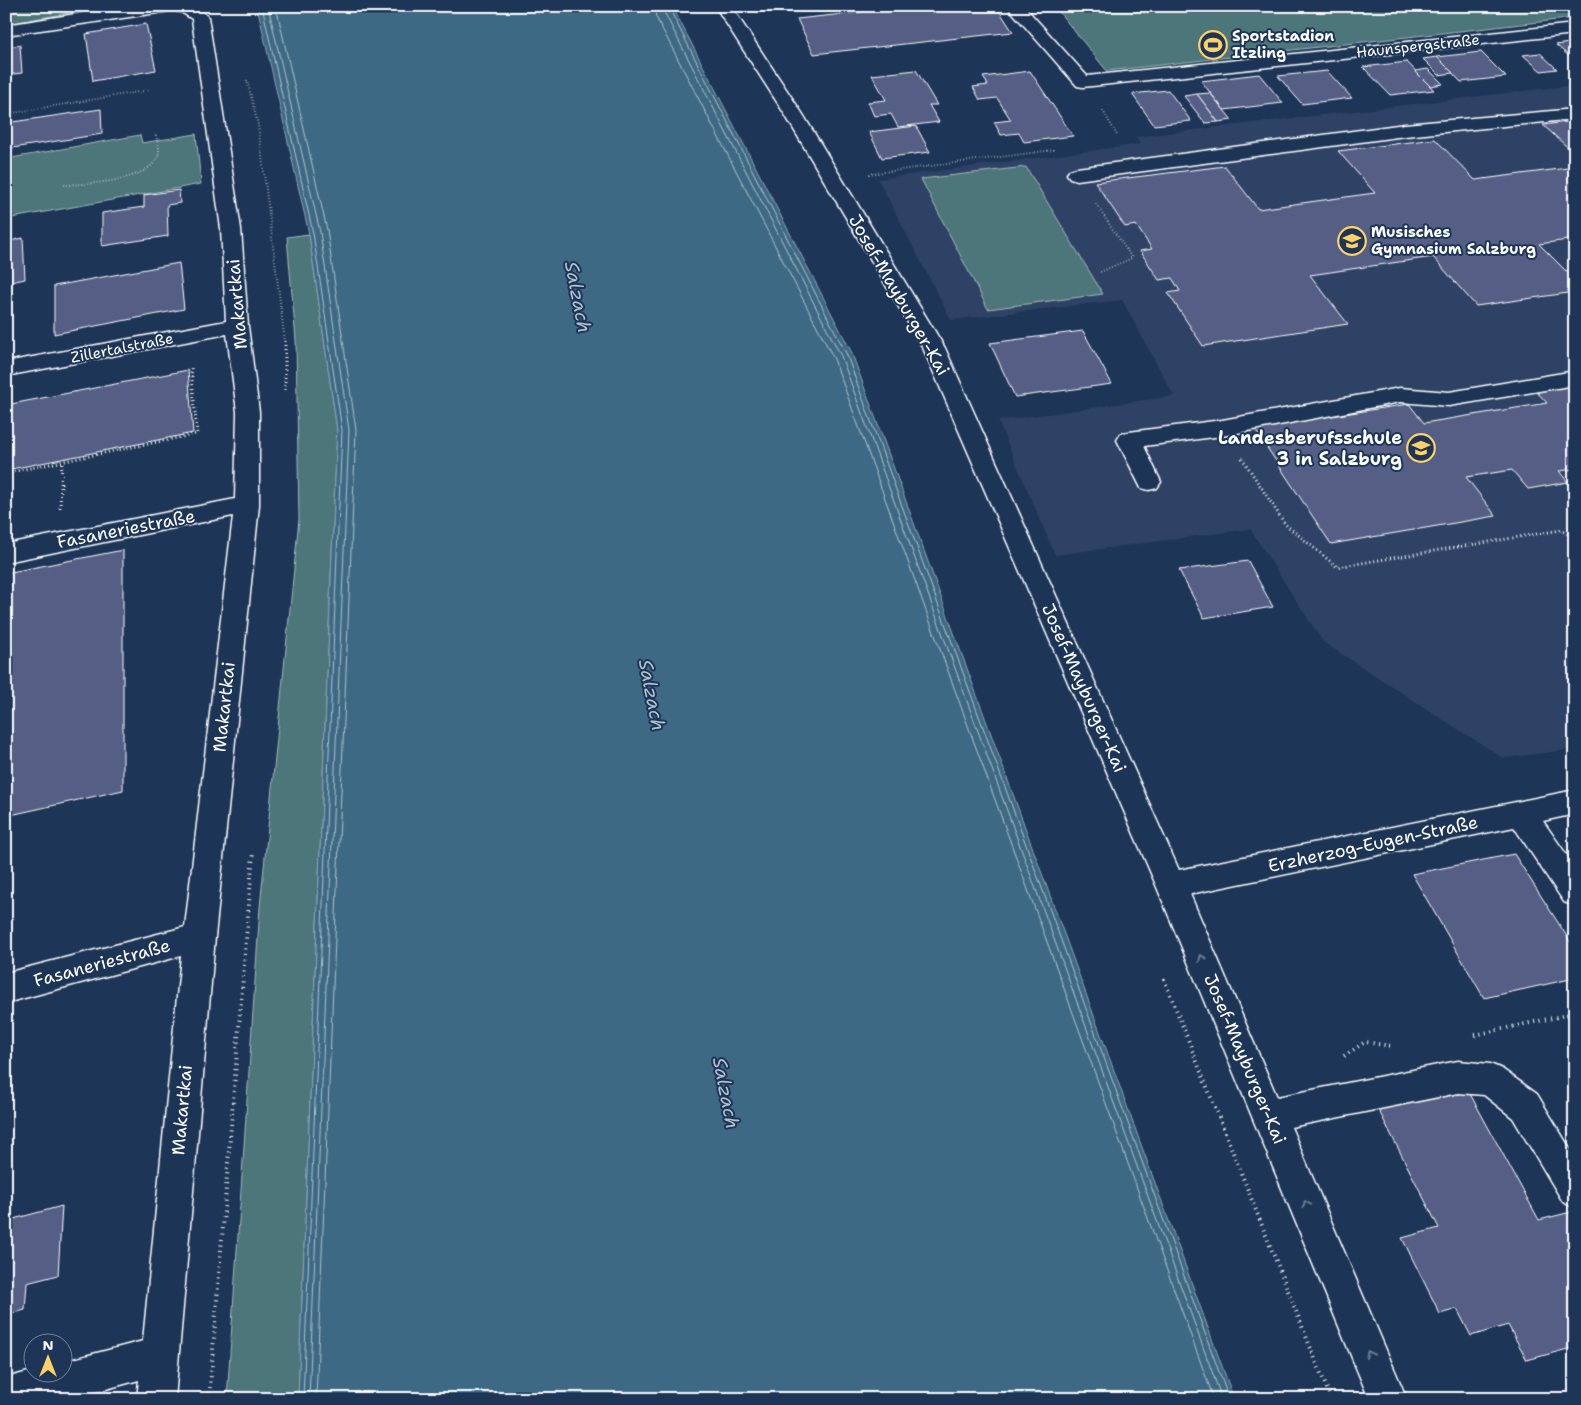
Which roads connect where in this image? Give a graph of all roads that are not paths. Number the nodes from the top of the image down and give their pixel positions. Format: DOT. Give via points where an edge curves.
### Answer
graph roads {
  1 [pos="723,6"];
  2 [pos="1015,6"];
  3 [pos="1575,29"];
  4 [pos="6,30"];
  5 [pos="1575,114"];
  6 [pos="1077,174"];
  7 [pos="237,329"];
  8 [pos="6,369"];
  9 [pos="1575,378"];
  10 [pos="1150,482"];
  11 [pos="247,505"];
  12 [pos="6,553"];
  13 [pos="1575,802"];
  14 [pos="1521,813"];
  15 [pos="1171,885"];
  16 [pos="1575,893"];
  17 [pos="198,937"];
  18 [pos="6,988"];
  19 [pos="1269,1115"];
  20 [pos="1575,1190"];
  21 [pos="160,1355"];
  22 [pos="6,1397"];
  23 [pos="156,1399"];
  24 [pos="1388,1399"];
  1 -- 15 [label="street, Josef-Mayburger-Kai" via="793,113 934,348"];
  2 -- 3 [label="street, Haunspergstraße" via="1083,82"];
  4 -- 7 [label="street, Makartkai" via="141,8 186,8 200,16 231,229"];
  5 -- 6 [label="street" via="1405,130"];
  7 -- 8 [label="street, Zillertalstraße"];
  7 -- 11 [label="street, Makartkai" via="248,412"];
  9 -- 10 [label="street" via="1449,399 1400,395 1222,428 1128,440"];
  11 -- 12 [label="street, Fasaneriestraße"];
  11 -- 17 [label="street, Makartkai"];
  13 -- 14 [label="street, Erzherzog-Eugen-Straße"];
  14 -- 15 [label="street, Erzherzog-Eugen-Straße"];
  14 -- 16 [label="street"];
  19 -- 15 [label="street, Josef-Mayburger-Kai, one-way"];
  17 -- 18 [label="street, Fasaneriestraße"];
  17 -- 21 [label="street, Makartkai"];
  19 -- 20 [label="street" via="1458,1077 1490,1080 1525,1106"];
  24 -- 19 [label="street, Josef-Mayburger-Kai, one-way"];
  21 -- 22 [label="street"];
  21 -- 23 [label="street, Makartkai"];
}
